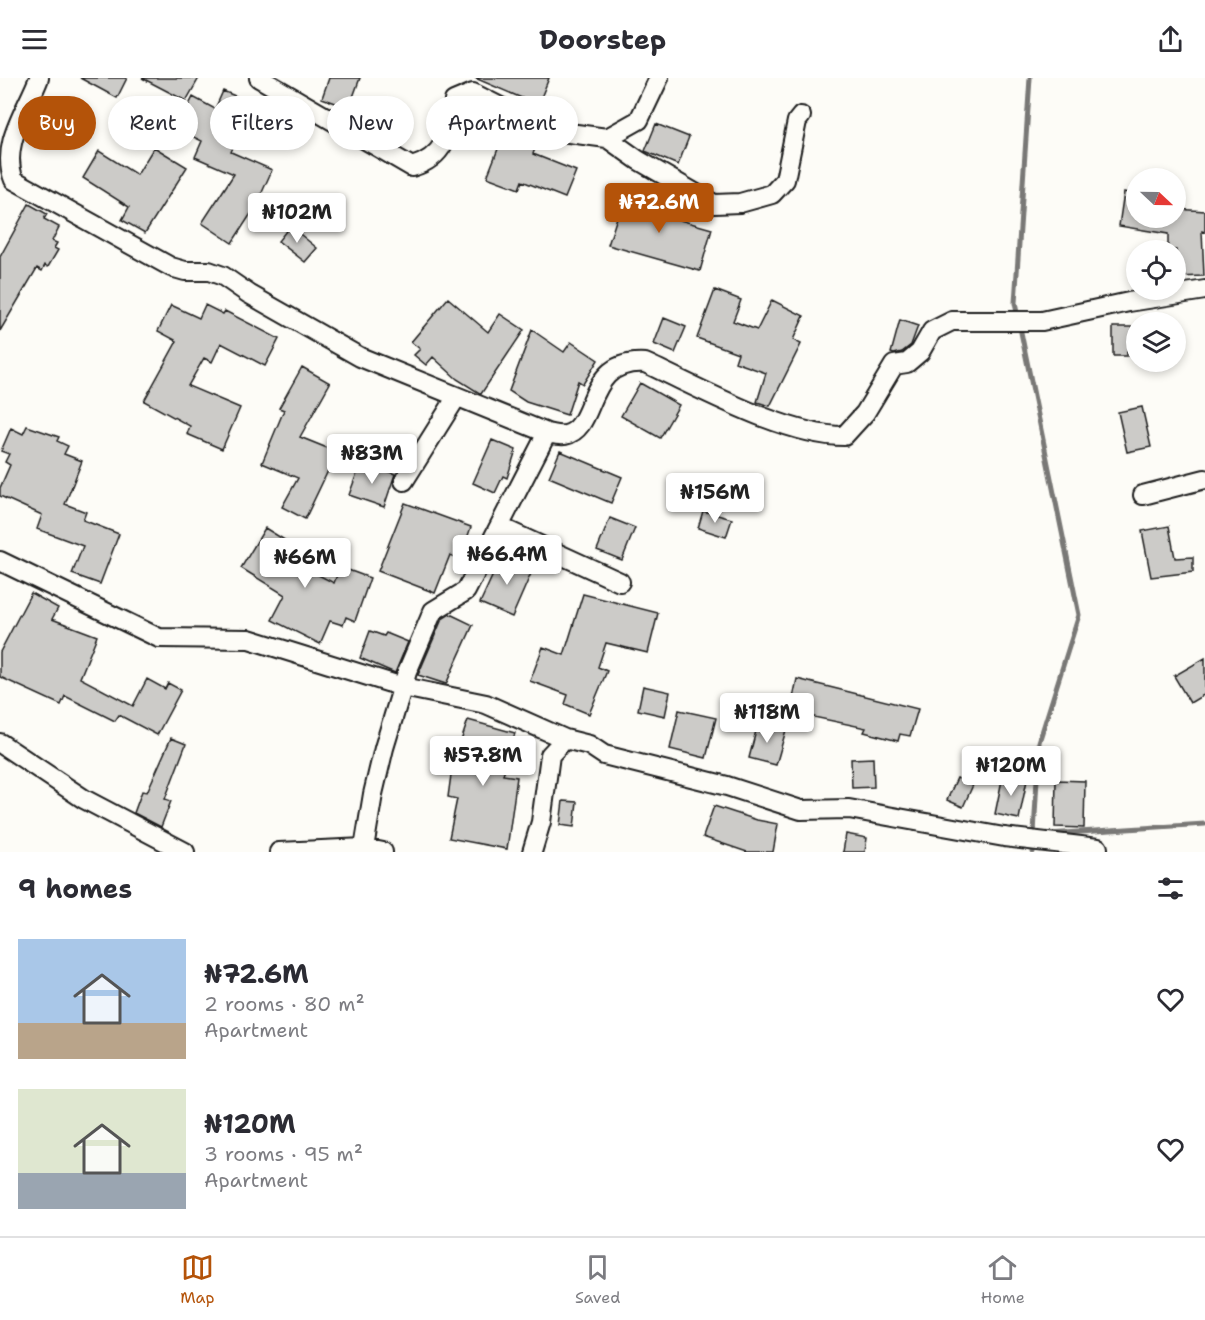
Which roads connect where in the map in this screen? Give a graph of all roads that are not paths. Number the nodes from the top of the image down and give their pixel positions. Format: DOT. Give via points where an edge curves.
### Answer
graph roads {
  1 [pos="39,78"];
  2 [pos="259,78"];
  3 [pos="659,78"];
  4 [pos="801,116"];
  5 [pos="607,138"];
  6 [pos="1,156"];
  7 [pos="1205,290"];
  8 [pos="456,398"];
  9 [pos="547,434"];
  10 [pos="1205,479"];
  11 [pos="404,481"];
  12 [pos="1143,495"];
  13 [pos="500,527"];
  14 [pos="0,561"];
  15 [pos="620,582"];
  16 [pos="403,687"];
  17 [pos="565,739"];
  18 [pos="0,743"];
  19 [pos="364,848"];
  20 [pos="1098,848"];
  21 [pos="185,852"];
  22 [pos="279,852"];
  23 [pos="383,852"];
  24 [pos="532,852"];
  1 -- 6 [label="street" via="4,142"];
  2 -- 5 [label="street" via="412,167 430,162 448,137 454,101 473,93 546,130"];
  3 -- 5 [label="street" via="639,120"];
  4 -- 5 [label="street" via="785,180 772,194 740,203 714,204"];
  6 -- 8 [label="street" via="4,168 27,189 171,267 223,276 334,344"];
  7 -- 9 [label="street" via="1042,321 952,321 932,331 920,352 907,363 894,365 865,413 844,436 824,436 771,419 645,363 630,362 608,372 577,429 566,435"];
  8 -- 9 [label="street"];
  8 -- 11 [label="street"];
  9 -- 13 [label="street"];
  10 -- 12 [label="street"];
  13 -- 15 [label="street"];
  13 -- 16 [label="street" via="466,591 433,611"];
  14 -- 16 [label="street" via="159,638 249,639"];
  16 -- 17 [label="street" via="486,704"];
  16 -- 19 [label="street" via="384,748"];
  17 -- 20 [label="street" via="589,745 604,755 727,786 801,810 849,809 1004,837"];
  17 -- 24 [label="street" via="550,755 541,822"];
  18 -- 21 [label="street" via="84,799"];
  19 -- 22 [label="street"];
  19 -- 23 [label="street"];
}
